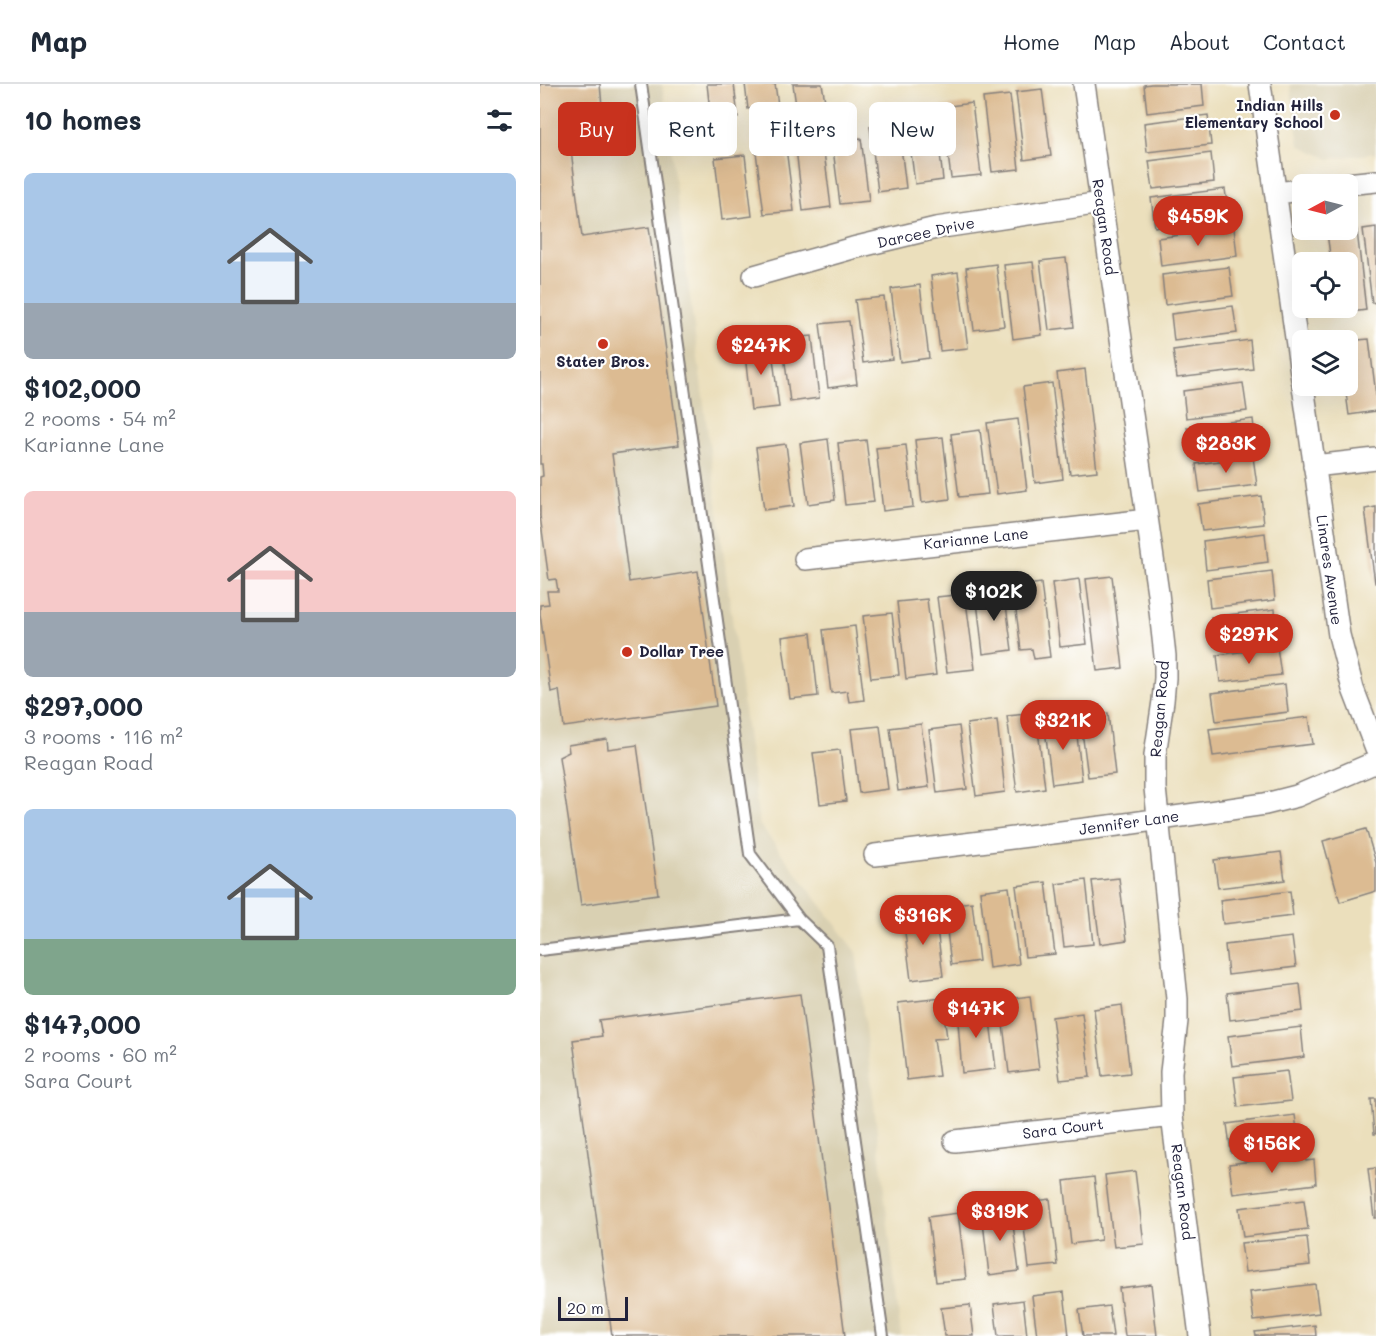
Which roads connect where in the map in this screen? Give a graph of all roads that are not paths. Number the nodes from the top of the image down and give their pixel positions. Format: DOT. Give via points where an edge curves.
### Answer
graph roads {
  1 [pos="641,84"];
  2 [pos="1084,84"];
  3 [pos="1260,84"];
  4 [pos="1376,181"];
  5 [pos="1358,183"];
  6 [pos="1292,192"];
  7 [pos="1276,194"];
  8 [pos="1101,203"];
  9 [pos="754,276"];
  10 [pos="1295,330"];
  11 [pos="1304,396"];
  12 [pos="1376,459"];
  13 [pos="1314,466"];
  14 [pos="1147,520"];
  15 [pos="805,558"];
  16 [pos="1376,749"];
  17 [pos="1376,762"];
  18 [pos="1158,819"];
  19 [pos="875,855"];
  20 [pos="799,919"];
  21 [pos="540,950"];
  22 [pos="1172,1116"];
  23 [pos="955,1141"];
  24 [pos="883,1336"];
  25 [pos="1200,1336"];
  1 -- 20 [label="lane" via="750,854"];
  2 -- 8 [label="street, Reagan Road"];
  3 -- 7 [label="street"];
  4 -- 5 [label="street"];
  6 -- 7 [label="street"];
  7 -- 10 [label="street"];
  8 -- 9 [label="street, Darcee Drive" via="936,228"];
  8 -- 14 [label="street, Reagan Road"];
  11 -- 13 [label="street, Linares Avenue"];
  12 -- 13 [label="street"];
  13 -- 16 [label="street, Linares Avenue" via="1339,635 1353,689"];
  14 -- 15 [label="street, Karianne Lane"];
  14 -- 18 [label="street, Reagan Road" via="1165,656 1155,755"];
  17 -- 18 [label="street, Jennifer Lane" via="1297,796"];
  18 -- 19 [label="street, Jennifer Lane"];
  18 -- 22 [label="street, Reagan Road" via="1178,999 1171,1072"];
  20 -- 21 [label="lane"];
  20 -- 24 [label="lane" via="827,946"];
  22 -- 23 [label="street, Sara Court"];
  22 -- 25 [label="street, Reagan Road"];
}
